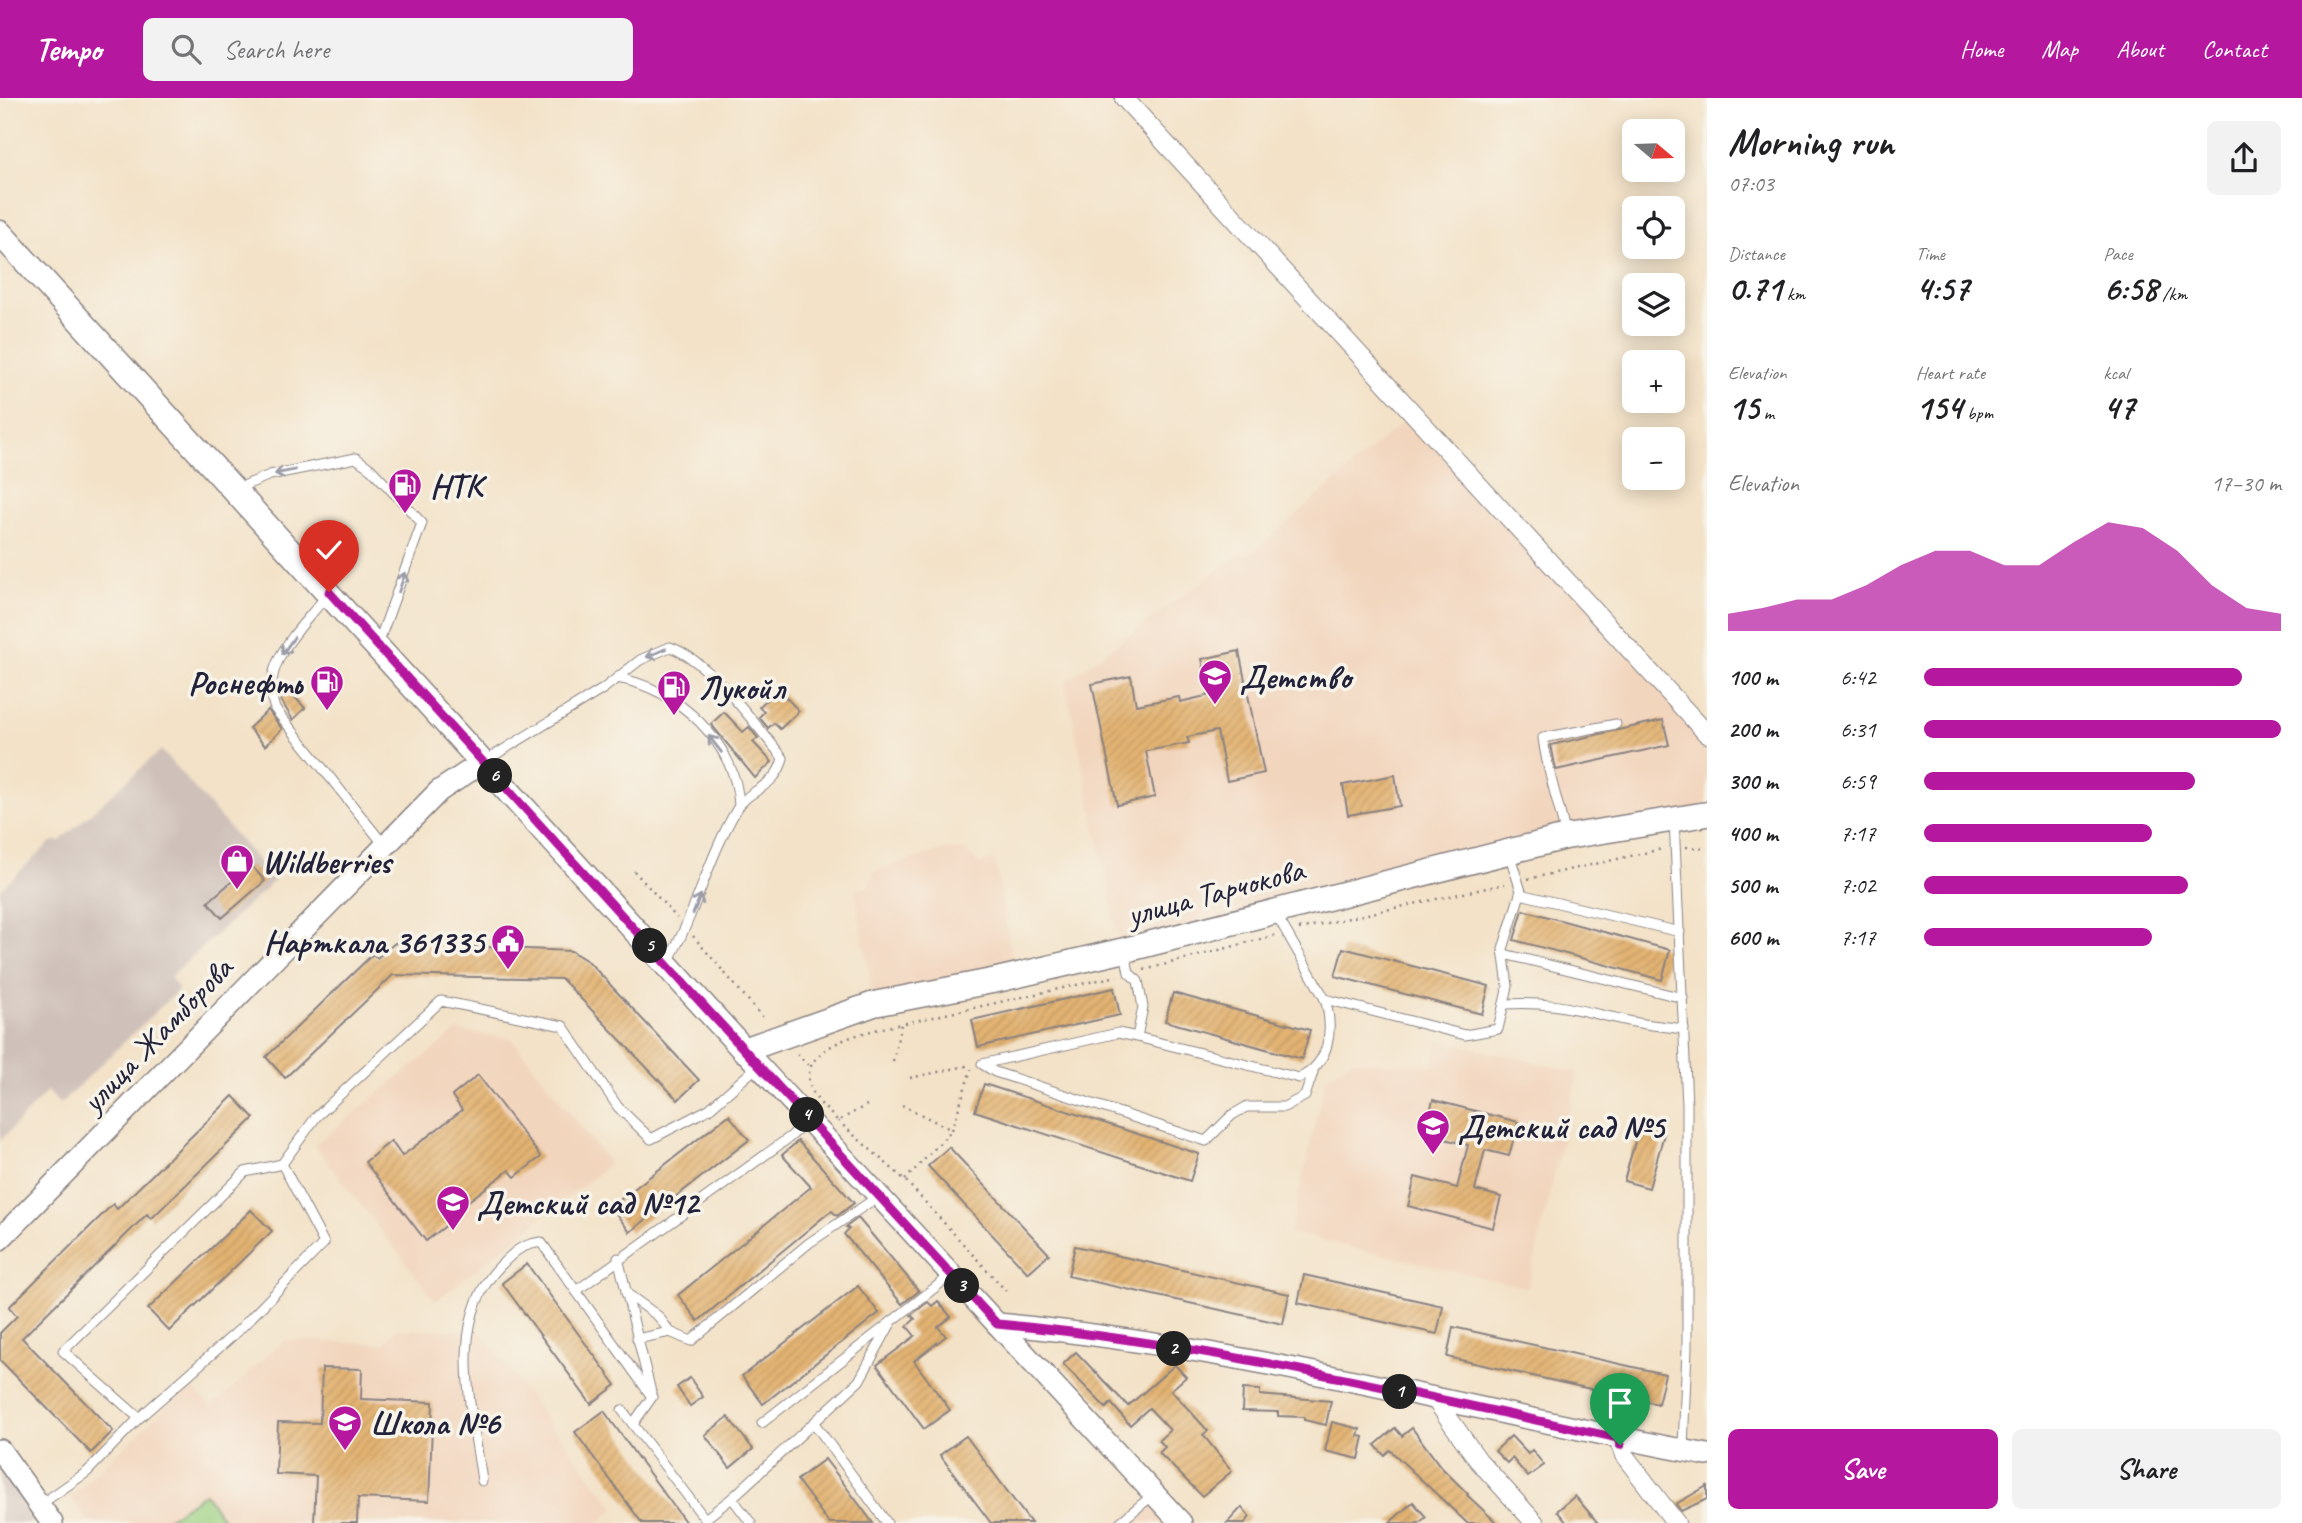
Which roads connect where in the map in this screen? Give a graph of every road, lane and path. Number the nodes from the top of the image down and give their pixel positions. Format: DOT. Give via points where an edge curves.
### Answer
graph roads {
  1 [pos="1124,98"];
  2 [pos="0,233"];
  3 [pos="235,489"];
  4 [pos="329,592"];
  5 [pos="378,646"];
  6 [pos="617,678"];
  7 [pos="1616,724"];
  8 [pos="1707,734"];
  9 [pos="483,762"];
  10 [pos="739,806"];
  11 [pos="1707,814"];
  12 [pos="1674,818"];
  13 [pos="1566,837"];
  14 [pos="385,846"];
  15 [pos="1508,852"];
  16 [pos="634,871"];
  17 [pos="1520,894"];
  18 [pos="1273,910"];
  19 [pos="687,929"];
  20 [pos="1680,932"];
  21 [pos="1125,950"];
  22 [pos="1504,954"];
  23 [pos="666,964"];
  24 [pos="1683,998"];
  25 [pos="1325,999"];
  26 [pos="1504,1004"];
  27 [pos="760,1014"];
  28 [pos="901,1024"];
  29 [pos="1684,1029"];
  30 [pos="1137,1037"];
  31 [pos="751,1057"];
  32 [pos="977,1065"];
  33 [pos="1313,1072"];
  34 [pos="910,1078"];
  35 [pos="867,1105"];
  36 [pos="902,1105"];
  37 [pos="811,1119"];
  38 [pos="838,1121"];
  39 [pos="952,1130"];
  40 [pos="282,1164"];
  41 [pos="905,1180"];
  42 [pos="881,1195"];
  43 [pos="0,1239"];
  44 [pos="618,1258"];
  45 [pos="952,1275"];
  46 [pos="576,1291"];
  47 [pos="1006,1291"];
  48 [pos="626,1293"];
  49 [pos="892,1321"];
  50 [pos="997,1324"];
  51 [pos="670,1332"];
  52 [pos="637,1339"];
  53 [pos="652,1397"];
  54 [pos="1435,1399"];
  55 [pos="622,1410"];
  56 [pos="139,1418"];
  57 [pos="762,1423"];
  58 [pos="814,1423"];
  59 [pos="633,1424"];
  60 [pos="1618,1438"];
  61 [pos="0,1450"];
  62 [pos="1683,1451"];
  63 [pos="1707,1455"];
  64 [pos="482,1480"];
  65 [pos="1155,1494"];
  66 [pos="732,1498"];
  67 [pos="39,1505"];
  68 [pos="52,1523"];
  69 [pos="751,1523"];
  70 [pos="887,1523"];
  71 [pos="1119,1523"];
  72 [pos="1181,1523"];
  73 [pos="1535,1523"];
  74 [pos="1676,1523"];
  1 -- 8 [label="street"];
  2 -- 3 [label="main road"];
  3 -- 4 [label="main road"];
  5 -- 3 [label="lane, one-way" via="422,523 356,458 270,475"];
  4 -- 5 [label="main road"];
  4 -- 14 [label="lane, one-way" via="280,656 269,684 270,695 275,709"];
  5 -- 9 [label="main road"];
  6 -- 9 [label="lane"];
  10 -- 6 [label="lane, one-way" via="731,765 691,714 665,693"];
  10 -- 6 [label="lane, one-way" via="772,780 783,758 688,653 670,647 640,660"];
  7 -- 13 [label="lane" via="1543,738 1546,771"];
  9 -- 14 [label="street, улица Жамборова" via="439,791"];
  9 -- 23 [label="main road"];
  19 -- 10 [label="lane, one-way"];
  11 -- 12 [label="main road, улица Тарчокова"];
  12 -- 13 [label="main road, улица Тарчокова"];
  12 -- 20 [label="lane"];
  13 -- 15 [label="main road, улица Тарчокова"];
  14 -- 43 [label="street, улица Жамборова"];
  15 -- 17 [label="lane"];
  15 -- 18 [label="main road, улица Тарчокова"];
  16 -- 19 [label="path"];
  17 -- 20 [label="lane"];
  17 -- 22 [label="lane"];
  18 -- 21 [label="main road, улица Тарчокова"];
  18 -- 25 [label="lane"];
  19 -- 23 [label="lane"];
  19 -- 27 [label="path"];
  20 -- 24 [label="lane"];
  21 -- 30 [label="lane" via="1143,1007"];
  21 -- 31 [label="main road, улица Тарчокова" via="856,1008"];
  22 -- 24 [label="lane"];
  22 -- 26 [label="lane" via="1508,986"];
  23 -- 31 [label="main road"];
  24 -- 29 [label="lane"];
  25 -- 26 [label="lane" via="1465,1035 1498,1030"];
  25 -- 33 [label="lane" via="1331,1019 1329,1044"];
  26 -- 29 [label="lane" via="1539,1002"];
  28 -- 38 [label="path" via="845,1037 811,1068 812,1091"];
  29 -- 62 [label="lane" via="1687,1348"];
  30 -- 32 [label="lane" via="1118,1032"];
  30 -- 33 [label="lane" via="1298,1078"];
  31 -- 37 [label="street"];
  31 -- 40 [label="lane" via="709,1109 651,1139 618,1107 563,1026 441,1001 316,1118"];
  32 -- 33 [label="lane" via="1206,1141 1246,1107 1284,1107 1305,1096"];
  32 -- 34 [label="path"];
  32 -- 39 [label="path"];
  35 -- 38 [label="path"];
  36 -- 39 [label="path"];
  37 -- 42 [label="street"];
  37 -- 44 [label="lane"];
  38 -- 41 [label="path"];
  39 -- 41 [label="path"];
  40 -- 56 [label="lane" via="324,1243 238,1331"];
  40 -- 56 [label="lane" via="245,1171 63,1351"];
  41 -- 47 [label="path"];
  42 -- 45 [label="street"];
  42 -- 51 [label="lane" via="809,1243 691,1341"];
  44 -- 46 [label="lane"];
  44 -- 48 [label="lane"];
  45 -- 49 [label="lane"];
  45 -- 50 [label="street"];
  46 -- 53 [label="lane"];
  46 -- 64 [label="lane" via="541,1242 521,1244 491,1275 472,1308 467,1365"];
  48 -- 51 [label="lane" via="658,1316"];
  48 -- 52 [label="lane"];
  49 -- 57 [label="lane"];
  49 -- 58 [label="lane" via="859,1381"];
  50 -- 54 [label="street" via="1257,1363"];
  50 -- 65 [label="street"];
  51 -- 52 [label="lane"];
  52 -- 53 [label="lane"];
  53 -- 59 [label="lane"];
  54 -- 60 [label="street"];
  54 -- 73 [label="street" via="1478,1460"];
  55 -- 59 [label="lane"];
  56 -- 67 [label="lane" via="88,1472"];
  58 -- 66 [label="lane"];
  58 -- 70 [label="lane"];
  59 -- 66 [label="lane" via="705,1519"];
  60 -- 62 [label="street"];
  60 -- 74 [label="street" via="1624,1455"];
  61 -- 67 [label="street"];
  62 -- 63 [label="street"];
  65 -- 71 [label="lane"];
  65 -- 72 [label="street"];
  66 -- 69 [label="lane"];
  67 -- 68 [label="street"];
}
